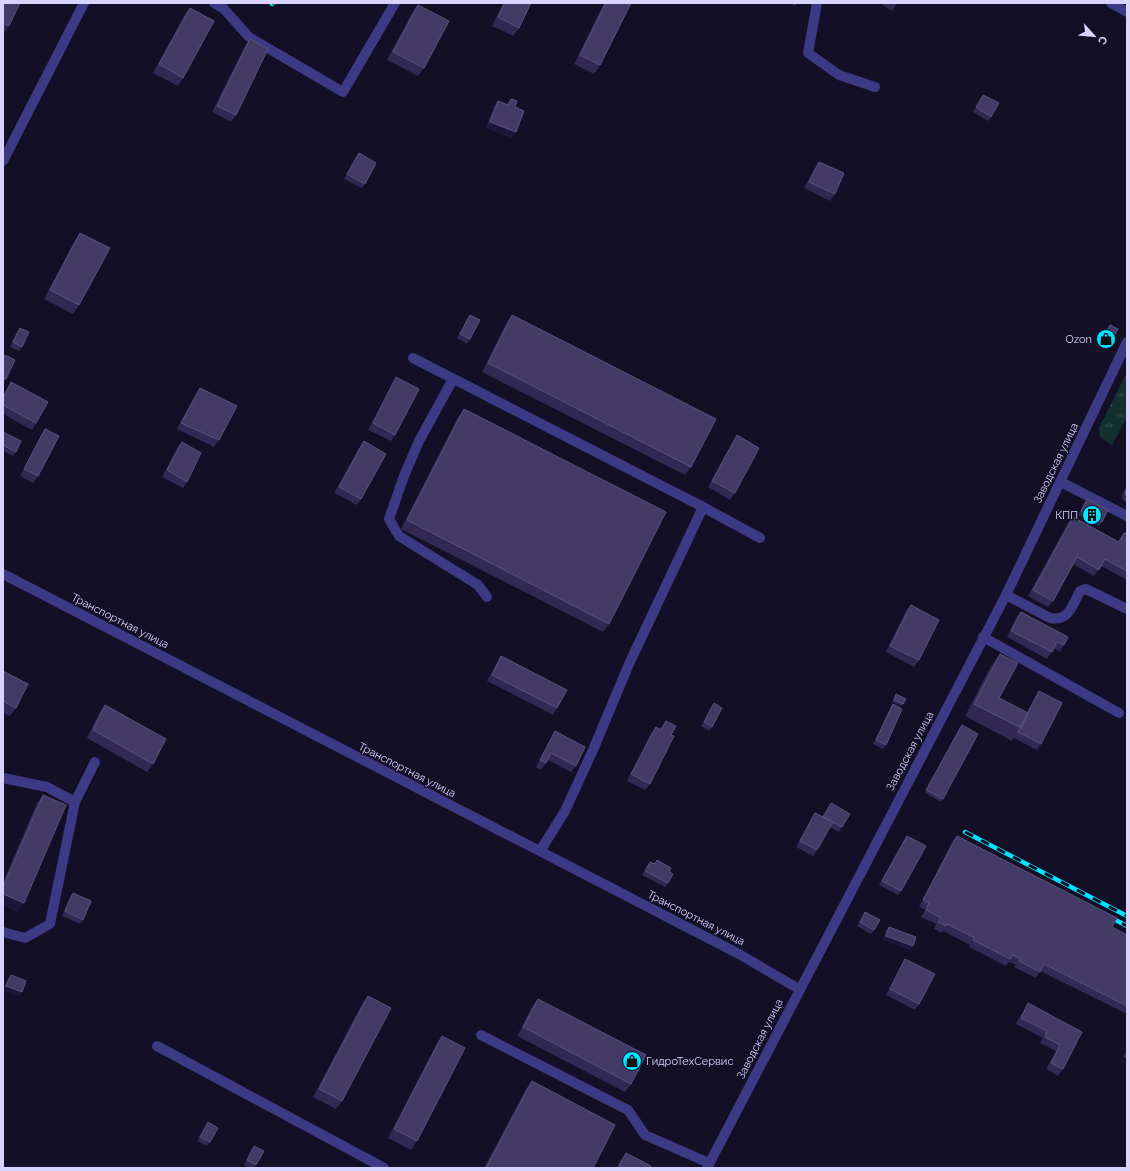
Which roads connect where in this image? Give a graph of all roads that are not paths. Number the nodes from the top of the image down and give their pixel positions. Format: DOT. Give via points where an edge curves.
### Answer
graph roads {
  1 [pos="84,3"];
  2 [pos="214,3"];
  3 [pos="395,3"];
  4 [pos="817,3"];
  5 [pos="1111,3"];
  6 [pos="225,6"];
  7 [pos="1127,12"];
  8 [pos="875,87"];
  9 [pos="3,161"];
  10 [pos="1127,342"];
  11 [pos="414,358"];
  12 [pos="453,378"];
  13 [pos="1061,482"];
  14 [pos="703,507"];
  15 [pos="1127,516"];
  16 [pos="760,538"];
  17 [pos="3,574"];
  18 [pos="1006,595"];
  19 [pos="487,597"];
  20 [pos="1127,609"];
  21 [pos="983,637"];
  22 [pos="1119,713"];
  23 [pos="95,762"];
  24 [pos="3,778"];
  25 [pos="75,802"];
  26 [pos="540,851"];
  27 [pos="3,932"];
  28 [pos="799,989"];
  29 [pos="481,1034"];
  30 [pos="157,1046"];
  31 [pos="708,1166"];
  32 [pos="384,1168"];
  1 -- 9 [label="street"];
  2 -- 6 [label="street"];
  3 -- 6 [label="street" via="342,92 249,37"];
  4 -- 8 [label="street" via="808,53 839,75"];
  5 -- 7 [label="street"];
  10 -- 13 [label="street, Заводская улица"];
  11 -- 12 [label="street"];
  12 -- 14 [label="street"];
  12 -- 19 [label="street" via="419,441 389,519 399,536 478,585"];
  13 -- 15 [label="street"];
  13 -- 18 [label="street, Заводская улица"];
  14 -- 16 [label="street"];
  14 -- 26 [label="street" via="629,664 565,811"];
  17 -- 26 [label="street, Транспортная улица"];
  18 -- 20 [label="street" via="1055,619 1066,615 1083,589"];
  18 -- 21 [label="street, Заводская улица"];
  21 -- 22 [label="street"];
  21 -- 28 [label="street, Заводская улица"];
  23 -- 25 [label="street"];
  24 -- 25 [label="street" via="47,787"];
  25 -- 27 [label="street" via="50,924 26,938"];
  26 -- 28 [label="street, Транспортная улица" via="739,954"];
  28 -- 31 [label="street, Заводская улица"];
  29 -- 31 [label="street" via="628,1110 645,1135"];
  30 -- 32 [label="street"];
}
